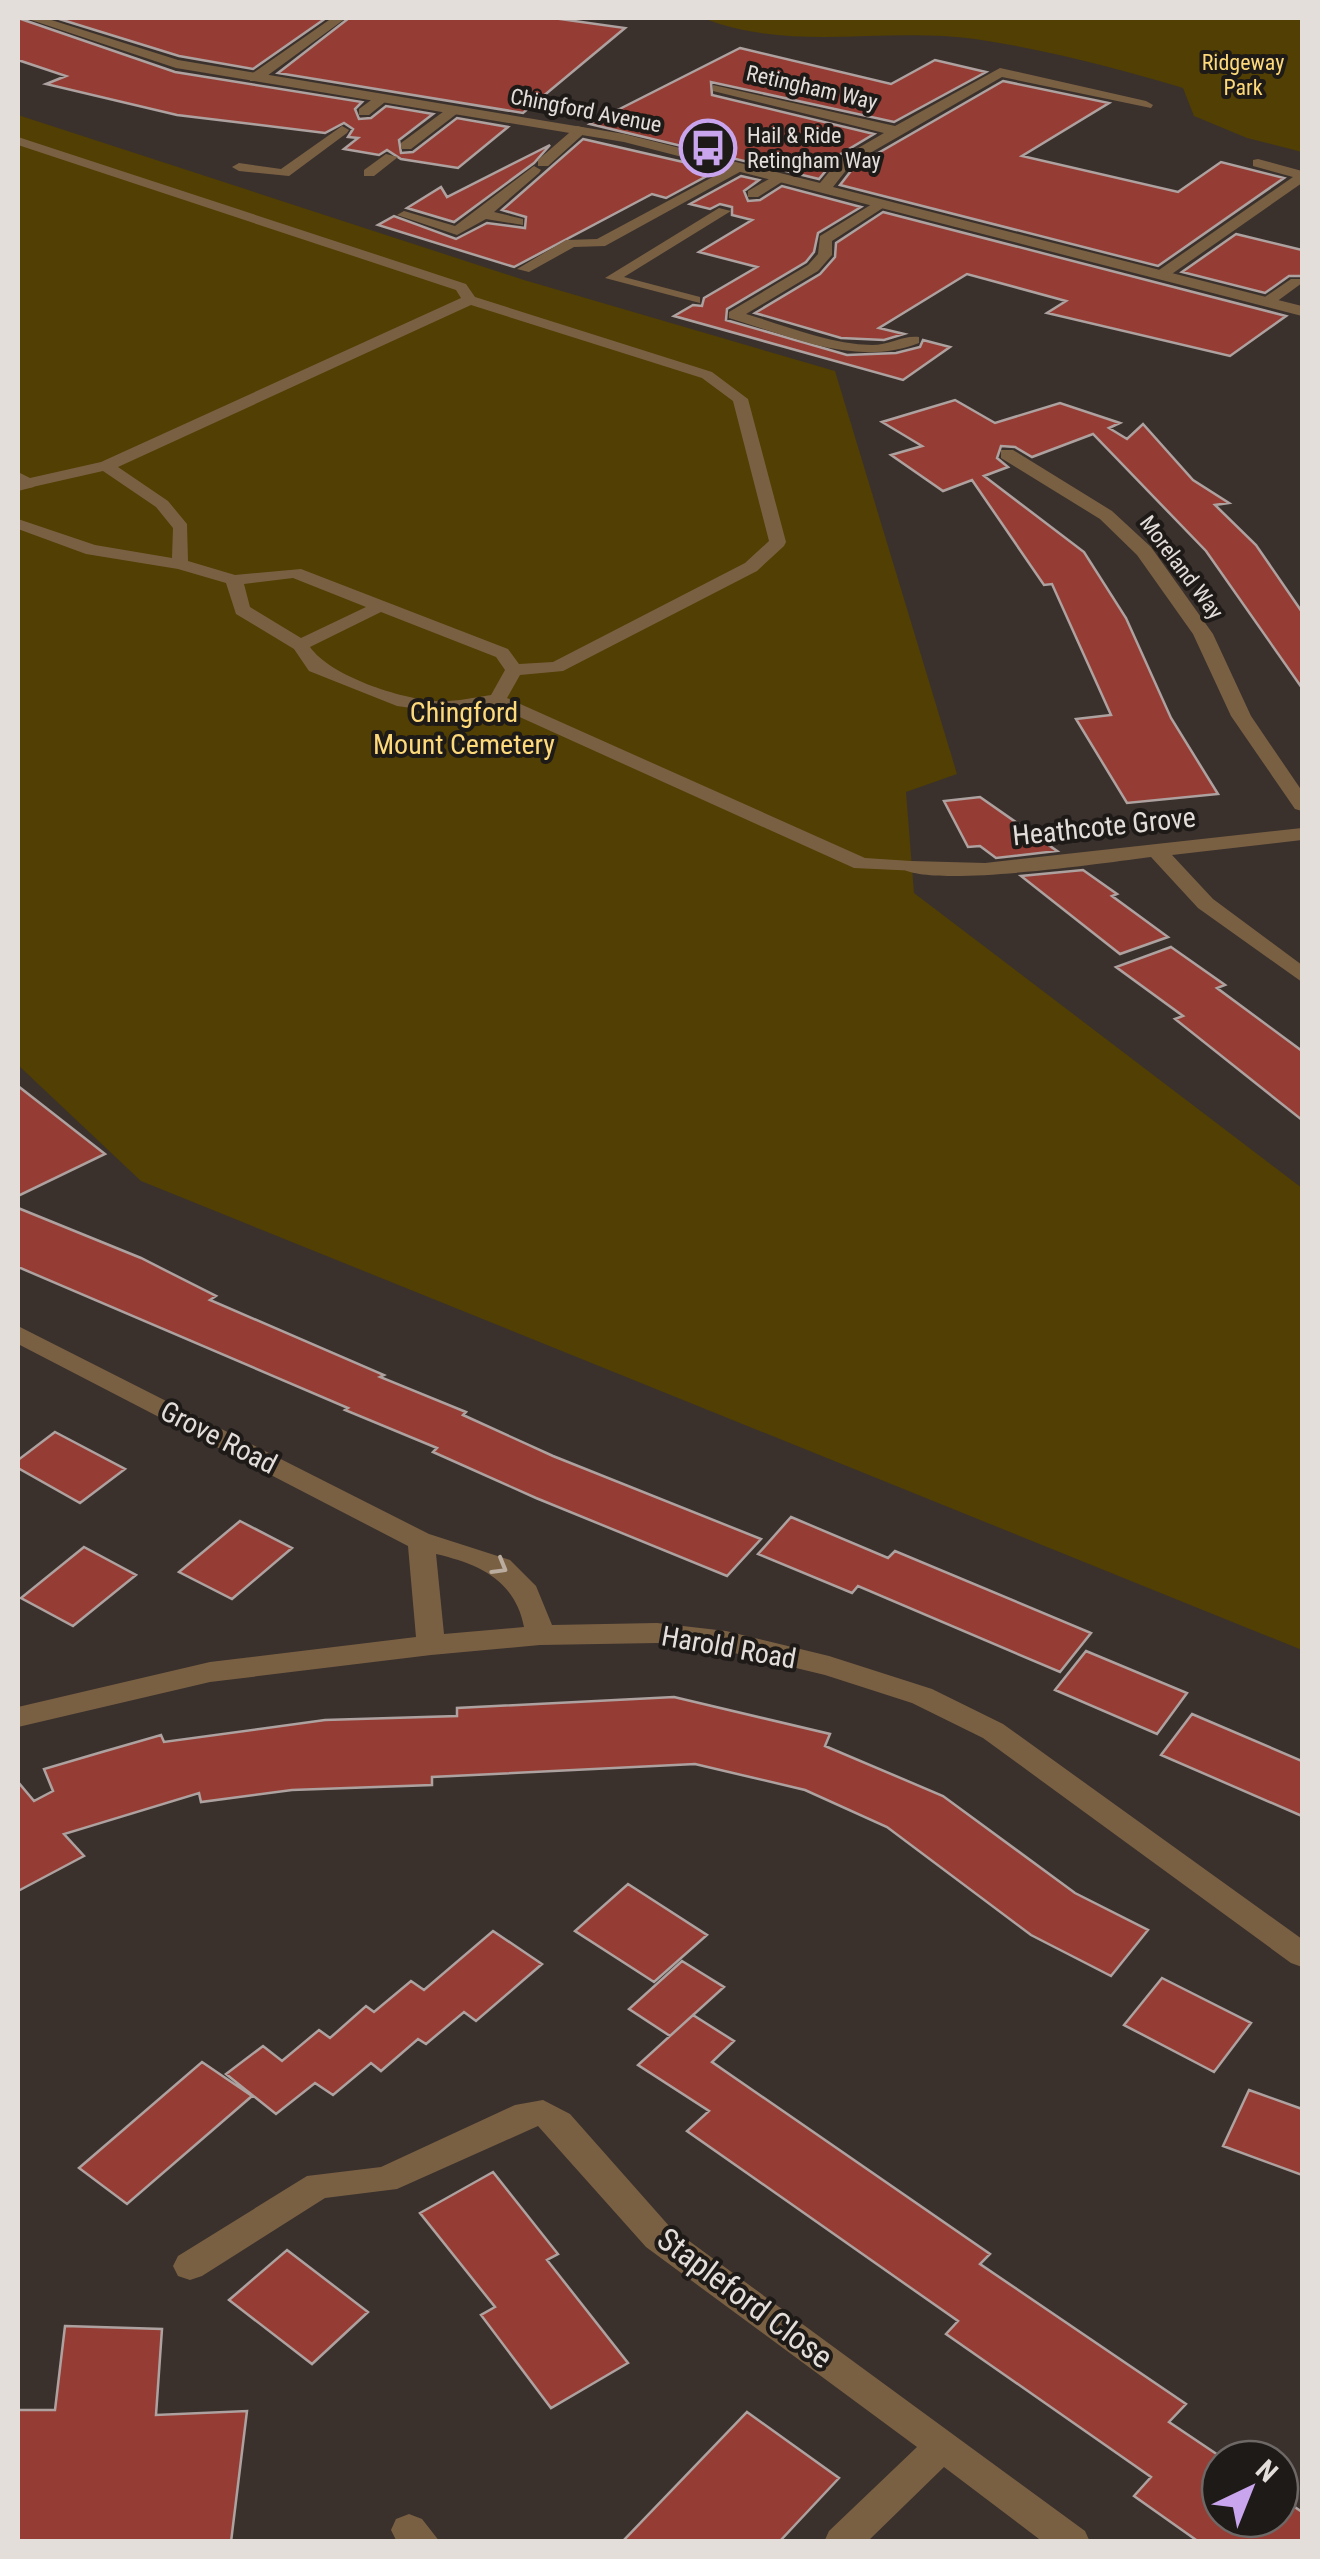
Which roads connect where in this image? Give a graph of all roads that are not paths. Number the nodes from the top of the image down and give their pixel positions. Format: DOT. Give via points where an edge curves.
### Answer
graph roads {
  1 [pos="32,18"];
  2 [pos="340,18"];
  3 [pos="255,78"];
  4 [pos="718,88"];
  5 [pos="383,98"];
  6 [pos="1146,105"];
  7 [pos="456,109"];
  8 [pos="364,112"];
  9 [pos="582,129"];
  10 [pos="342,130"];
  11 [pos="896,131"];
  12 [pos="18,142"];
  13 [pos="406,146"];
  14 [pos="391,157"];
  15 [pos="1258,164"];
  16 [pos="239,168"];
  17 [pos="740,168"];
  18 [pos="370,173"];
  19 [pos="1302,176"];
  20 [pos="780,178"];
  21 [pos="823,189"];
  22 [pos="754,194"];
  23 [pos="882,204"];
  24 [pos="724,211"];
  25 [pos="484,214"];
  26 [pos="404,215"];
  27 [pos="518,222"];
  28 [pos="524,269"];
  29 [pos="1161,275"];
  30 [pos="1296,282"];
  31 [pos="470,300"];
  32 [pos="695,300"];
  33 [pos="1268,302"];
  34 [pos="1302,311"];
  35 [pos="914,340"];
  36 [pos="1006,454"];
  37 [pos="106,466"];
  38 [pos="21,482"];
  39 [pos="18,524"];
  40 [pos="180,564"];
  41 [pos="234,580"];
  42 [pos="381,606"];
  43 [pos="300,645"];
  44 [pos="514,670"];
  45 [pos="497,700"];
  46 [pos="1302,805"];
  47 [pos="1302,834"];
  48 [pos="1157,850"];
  49 [pos="911,867"];
  50 [pos="1302,974"];
  51 [pos="18,1334"];
  52 [pos="420,1541"];
  53 [pos="540,1635"];
  54 [pos="430,1646"];
  55 [pos="18,1718"];
  56 [pos="1302,1955"];
  57 [pos="190,2266"];
  58 [pos="942,2446"];
  59 [pos="842,2542"];
  60 [pos="1072,2542"];
  1 -- 3 [label="street, Chingford Avenue" via="132,53"];
  2 -- 3 [label="lane"];
  3 -- 5 [label="street, Chingford Avenue"];
  4 -- 11 [label="street, Retingham Way"];
  5 -- 7 [label="street, Chingford Avenue"];
  5 -- 8 [label="lane"];
  6 -- 11 [label="street, Retingham Way" via="1000,72"];
  7 -- 9 [label="street, Chingford Avenue"];
  7 -- 13 [label="lane"];
  9 -- 17 [label="street, Chingford Avenue"];
  9 -- 25 [label="lane"];
  10 -- 16 [label="lane" via="284,173"];
  11 -- 21 [label="street, Retingham Way" via="846,161"];
  12 -- 31 [label="lane" via="461,287"];
  14 -- 18 [label="lane"];
  15 -- 19 [label="lane"];
  17 -- 20 [label="street, Chingford Avenue"];
  17 -- 28 [label="lane" via="600,243 571,243"];
  19 -- 29 [label="lane"];
  20 -- 21 [label="street, Chingford Avenue"];
  20 -- 22 [label="lane"];
  21 -- 23 [label="street, Chingford Avenue"];
  23 -- 29 [label="street, Chingford Avenue"];
  23 -- 35 [label="lane" via="824,239 826,255 814,268 734,315 867,351 896,351"];
  24 -- 32 [label="lane" via="612,278"];
  25 -- 26 [label="lane" via="458,230"];
  25 -- 27 [label="lane"];
  29 -- 33 [label="street, Chingford Avenue"];
  30 -- 33 [label="lane"];
  31 -- 37 [label="lane"];
  31 -- 44 [label="lane" via="707,375 740,399 778,542 751,567 558,667"];
  33 -- 34 [label="street, Chingford Avenue"];
  36 -- 46 [label="street, Moreland Way" via="1106,515 1144,551 1203,634 1241,716"];
  37 -- 38 [label="lane"];
  37 -- 40 [label="lane" via="162,504 181,528"];
  39 -- 40 [label="lane" via="92,550"];
  40 -- 41 [label="lane"];
  41 -- 42 [label="lane" via="295,573"];
  41 -- 43 [label="lane" via="242,610"];
  42 -- 43 [label="lane"];
  42 -- 44 [label="lane" via="502,653"];
  43 -- 45 [label="lane" via="315,666 404,702 440,707"];
  44 -- 45 [label="lane"];
  45 -- 49 [label="lane" via="861,864"];
  47 -- 48 [label="street, Heathcote Grove"];
  48 -- 49 [label="street, Heathcote Grove" via="985,869"];
  48 -- 50 [label="street" via="1201,901"];
  51 -- 52 [label="street, Grove Road"];
  52 -- 53 [label="street, Grove Road, one-way" via="476,1554 516,1577 536,1607"];
  52 -- 54 [label="street"];
  53 -- 54 [label="street, Harold Road"];
  53 -- 56 [label="street, Harold Road" via="656,1633 726,1640 922,1696 994,1731"];
  54 -- 55 [label="street, Harold Road" via="210,1672"];
  57 -- 58 [label="street, Stapleford Close" via="318,2185 385,2180 526,2114 543,2114 560,2123 658,2237"];
  58 -- 59 [label="street"];
  58 -- 60 [label="street, Stapleford Close"];
}
